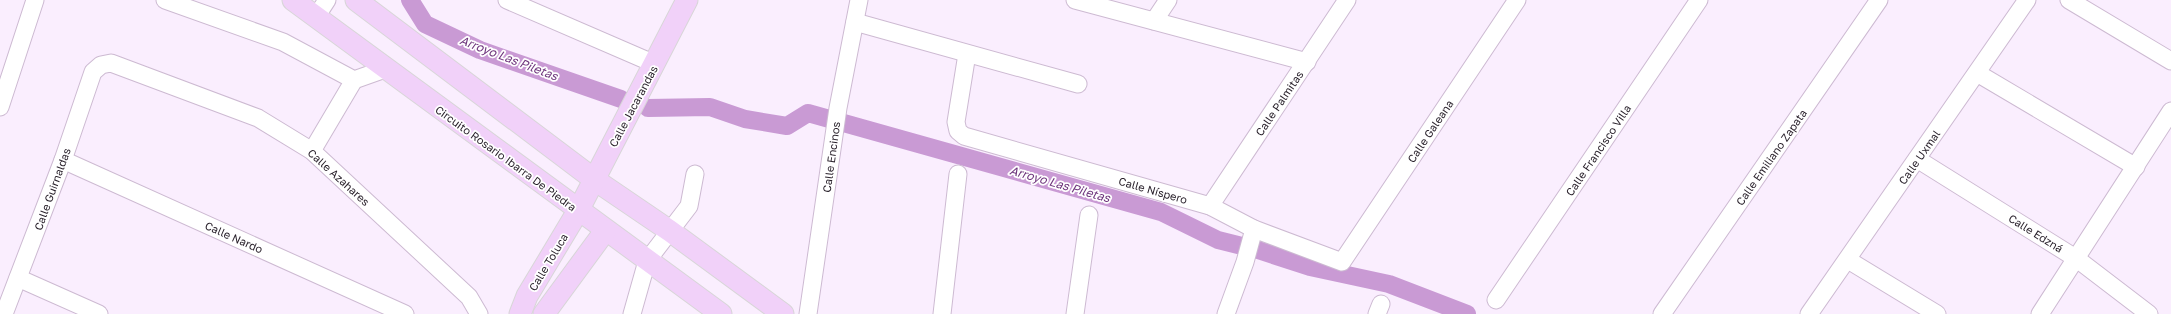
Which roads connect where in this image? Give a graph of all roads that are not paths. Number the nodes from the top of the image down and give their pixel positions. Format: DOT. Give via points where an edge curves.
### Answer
graph roads {
  1 [pos="34,0"];
  2 [pos="165,0"];
  3 [pos="293,0"];
  4 [pos="356,0"];
  5 [pos="508,0"];
  6 [pos="687,0"];
  7 [pos="859,0"];
  8 [pos="1075,0"];
  9 [pos="1168,0"];
  10 [pos="1347,0"];
  11 [pos="1517,0"];
  12 [pos="1699,0"];
  13 [pos="1879,0"];
  14 [pos="2028,0"];
  15 [pos="2069,0"];
  16 [pos="321,8"];
  17 [pos="1154,21"];
  18 [pos="854,22"];
  19 [pos="967,54"];
  20 [pos="2171,60"];
  21 [pos="1306,62"];
  22 [pos="655,64"];
  23 [pos="101,65"];
  24 [pos="385,69"];
  25 [pos="1977,72"];
  26 [pos="354,80"];
  27 [pos="1078,84"];
  28 [pos="0,107"];
  29 [pos="2171,111"];
  30 [pos="312,151"];
  31 [pos="1917,159"];
  32 [pos="63,160"];
  33 [pos="2136,168"];
  34 [pos="695,174"];
  35 [pos="958,174"];
  36 [pos="595,180"];
  37 [pos="1210,206"];
  38 [pos="578,211"];
  39 [pos="1089,215"];
  40 [pos="605,231"];
  41 [pos="670,231"];
  42 [pos="1253,234"];
  43 [pos="2077,259"];
  44 [pos="1848,260"];
  45 [pos="647,261"];
  46 [pos="1342,262"];
  47 [pos="18,278"];
  48 [pos="1496,300"];
  49 [pos="4,314"];
  50 [pos="99,314"];
  51 [pos="405,314"];
  52 [pos="479,314"];
  53 [pos="520,314"];
  54 [pos="544,314"];
  55 [pos="632,314"];
  56 [pos="720,314"];
  57 [pos="783,314"];
  58 [pos="808,314"];
  59 [pos="942,314"];
  60 [pos="1075,314"];
  61 [pos="1226,314"];
  62 [pos="1662,314"];
  63 [pos="1809,314"];
  64 [pos="1937,314"];
  65 [pos="2040,314"];
  66 [pos="2149,314"];
  1 -- 28 [label="street"];
  2 -- 26 [label="street" via="283,42"];
  3 -- 16 [label="main road, Circuito Rosario Ibarra De Piedra"];
  4 -- 36 [label="main road"];
  5 -- 22 [label="street"];
  6 -- 22 [label="main road, Calle Jacarandas"];
  7 -- 18 [label="street, Calle Encinos"];
  8 -- 17 [label="street"];
  9 -- 17 [label="street"];
  10 -- 21 [label="street, Calle Palmitas"];
  11 -- 46 [label="street, Calle Galeana"];
  12 -- 48 [label="street, Calle Francisco Villa"];
  13 -- 62 [label="street, Calle Emiliano Zapata"];
  14 -- 25 [label="street, Calle Uxmal"];
  15 -- 20 [label="street"];
  16 -- 24 [label="main road, Circuito Rosario Ibarra De Piedra"];
  17 -- 21 [label="street"];
  18 -- 19 [label="street"];
  18 -- 58 [label="street, Calle Encinos" via="834,132"];
  19 -- 27 [label="street"];
  19 -- 37 [label="street, Calle Níspero" via="956,122 958,131 964,136"];
  21 -- 37 [label="street, Calle Palmitas"];
  22 -- 36 [label="main road, Calle Jacarandas"];
  23 -- 30 [label="street, Calle Azahares" via="111,64 258,118"];
  23 -- 32 [label="street, Calle Guirnaldas" via="93,72"];
  24 -- 26 [label="street"];
  24 -- 38 [label="main road, Circuito Rosario Ibarra De Piedra"];
  25 -- 31 [label="street, Calle Uxmal"];
  25 -- 33 [label="street"];
  26 -- 30 [label="street"];
  29 -- 33 [label="street"];
  30 -- 52 [label="street, Calle Azahares" via="469,298"];
  31 -- 43 [label="street, Calle Edzná"];
  31 -- 44 [label="street, Calle Uxmal"];
  32 -- 47 [label="street, Calle Guirnaldas"];
  32 -- 51 [label="street, Calle Nardo"];
  33 -- 43 [label="street"];
  34 -- 41 [label="street" via="688,206"];
  35 -- 59 [label="street"];
  36 -- 38 [label="main road, Calle Jacarandas"];
  36 -- 41 [label="main road"];
  37 -- 42 [label="street, Calle Níspero"];
  38 -- 40 [label="main road, Circuito Rosario Ibarra De Piedra"];
  38 -- 53 [label="main road, Calle Toluca" via="527,296"];
  39 -- 60 [label="street"];
  40 -- 45 [label="main road, Circuito Rosario Ibarra De Piedra"];
  40 -- 54 [label="main road"];
  41 -- 45 [label="street"];
  41 -- 57 [label="main road"];
  42 -- 46 [label="street, Calle Níspero"];
  42 -- 61 [label="street"];
  43 -- 65 [label="street"];
  43 -- 66 [label="street, Calle Edzná"];
  44 -- 63 [label="street, Calle Uxmal"];
  44 -- 64 [label="street"];
  45 -- 55 [label="street"];
  45 -- 56 [label="main road, Circuito Rosario Ibarra De Piedra"];
  47 -- 49 [label="street, Calle Guirnaldas"];
  47 -- 50 [label="street"];
}
